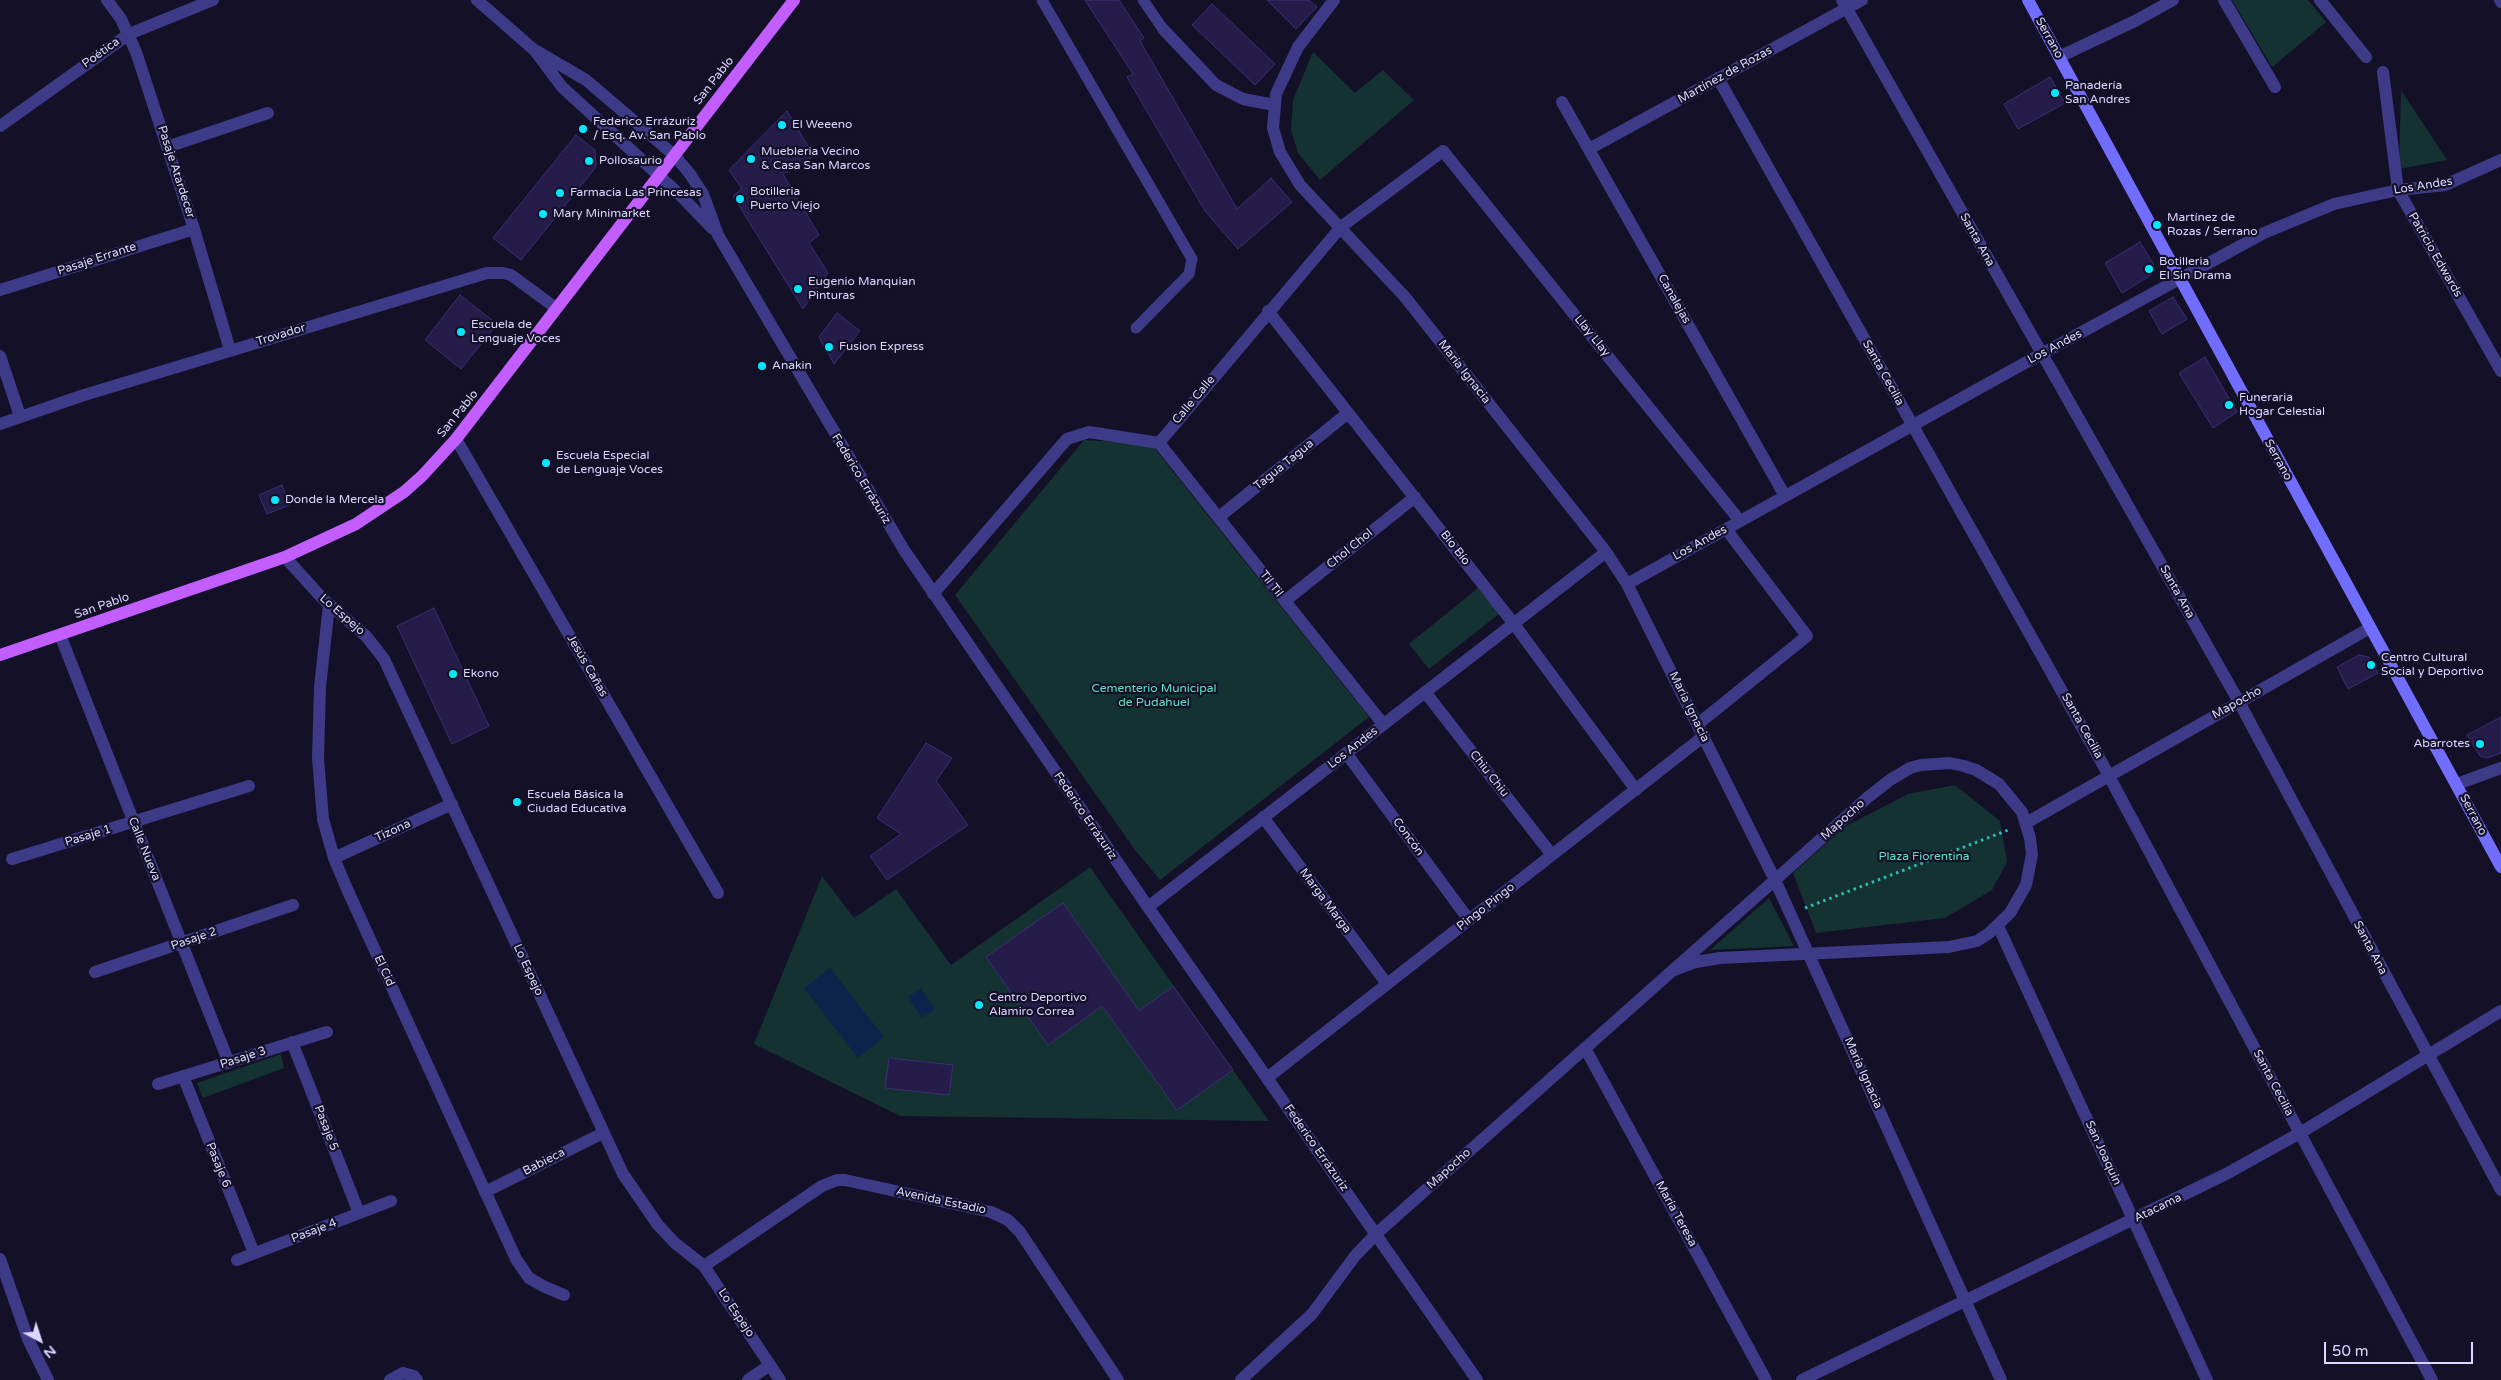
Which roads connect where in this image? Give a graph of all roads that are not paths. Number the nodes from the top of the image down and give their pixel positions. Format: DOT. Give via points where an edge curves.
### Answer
graph roads {
  1 [pos="107,0"];
  2 [pos="213,0"];
  3 [pos="477,0"];
  4 [pos="794,0"];
  5 [pos="1042,0"];
  6 [pos="1142,0"];
  7 [pos="1334,0"];
  8 [pos="1862,0"];
  9 [pos="2028,0"];
  10 [pos="2172,0"];
  11 [pos="2224,0"];
  12 [pos="2320,0"];
  13 [pos="1844,4"];
  14 [pos="1163,29"];
  15 [pos="129,34"];
  16 [pos="533,49"];
  17 [pos="2059,57"];
  18 [pos="2366,57"];
  19 [pos="2383,72"];
  20 [pos="1718,78"];
  21 [pos="2275,87"];
  22 [pos="1562,102"];
  23 [pos="1274,105"];
  24 [pos="268,113"];
  25 [pos="0,126"];
  26 [pos="168,147"];
  27 [pos="1589,149"];
  28 [pos="1443,151"];
  29 [pos="674,155"];
  30 [pos="2501,160"];
  31 [pos="657,176"];
  32 [pos="2398,190"];
  33 [pos="1340,227"];
  34 [pos="194,228"];
  35 [pos="718,235"];
  36 [pos="2179,280"];
  37 [pos="0,290"];
  38 [pos="556,308"];
  39 [pos="1268,311"];
  40 [pos="1136,328"];
  41 [pos="230,350"];
  42 [pos="2042,354"];
  43 [pos="0,356"];
  44 [pos="2501,371"];
  45 [pos="1348,413"];
  46 [pos="20,416"];
  47 [pos="0,424"];
  48 [pos="1913,425"];
  49 [pos="456,439"];
  50 [pos="1159,442"];
  51 [pos="1785,496"];
  52 [pos="1415,497"];
  53 [pos="1219,517"];
  54 [pos="1740,521"];
  55 [pos="1726,529"];
  56 [pos="1606,552"];
  57 [pos="285,557"];
  58 [pos="1627,584"];
  59 [pos="933,594"];
  60 [pos="1285,601"];
  61 [pos="329,605"];
  62 [pos="1514,624"];
  63 [pos="2370,628"];
  64 [pos="60,634"];
  65 [pos="0,655"];
  66 [pos="1425,692"];
  67 [pos="2239,702"];
  68 [pos="1384,724"];
  69 [pos="1698,724"];
  70 [pos="1704,736"];
  71 [pos="1346,753"];
  72 [pos="2501,768"];
  73 [pos="2109,776"];
  74 [pos="2457,784"];
  75 [pos="249,786"];
  76 [pos="1636,790"];
  77 [pos="452,804"];
  78 [pos="1263,818"];
  79 [pos="133,822"];
  80 [pos="2026,823"];
  81 [pos="1552,855"];
  82 [pos="334,858"];
  83 [pos="12,859"];
  84 [pos="2501,867"];
  85 [pos="1775,880"];
  86 [pos="718,893"];
  87 [pos="292,905"];
  88 [pos="1148,907"];
  89 [pos="1469,920"];
  90 [pos="1998,926"];
  91 [pos="181,943"];
  92 [pos="1808,954"];
  93 [pos="1672,971"];
  94 [pos="95,972"];
  95 [pos="1387,984"];
  96 [pos="2501,1011"];
  97 [pos="327,1032"];
  98 [pos="292,1042"];
  99 [pos="1585,1048"];
  100 [pos="2428,1055"];
  101 [pos="229,1063"];
  102 [pos="182,1076"];
  103 [pos="1267,1078"];
  104 [pos="158,1084"];
  105 [pos="603,1133"];
  106 [pos="2300,1133"];
  107 [pos="2501,1190"];
  108 [pos="486,1192"];
  109 [pos="391,1201"];
  110 [pos="359,1213"];
  111 [pos="2134,1219"];
  112 [pos="1376,1234"];
  113 [pos="254,1254"];
  114 [pos="0,1259"];
  115 [pos="237,1260"];
  116 [pos="704,1266"];
  117 [pos="564,1296"];
  118 [pos="1966,1300"];
  119 [pos="770,1365"];
  120 [pos="48,1380"];
  121 [pos="390,1380"];
  122 [pos="417,1380"];
  123 [pos="748,1380"];
  124 [pos="780,1380"];
  125 [pos="1118,1380"];
  126 [pos="1241,1380"];
  127 [pos="1476,1380"];
  128 [pos="1766,1380"];
  129 [pos="1802,1380"];
  130 [pos="2001,1380"];
  131 [pos="2207,1380"];
  132 [pos="2432,1380"];
  1 -- 15 [label="street, Pasaje Atardecer"];
  2 -- 15 [label="street, Poética"];
  3 -- 16 [label="street, Federico Errázuriz"];
  4 -- 29 [label="main road, San Pablo"];
  5 -- 40 [label="lane" via="1192,258 1189,274"];
  6 -- 14 [label="lane"];
  7 -- 23 [label="street, María Ignacia" via="1295,53"];
  8 -- 13 [label="street, Martínez de Rozas"];
  9 -- 17 [label="main road, Serrano"];
  10 -- 17 [label="street"];
  11 -- 21 [label="street"];
  12 -- 18 [label="street"];
  13 -- 20 [label="street, Martínez de Rozas"];
  13 -- 42 [label="street, Santa Ana"];
  14 -- 23 [label="street" via="1216,85 1243,99"];
  15 -- 25 [label="street, Poética"];
  15 -- 26 [label="street, Pasaje Atardecer"];
  16 -- 29 [label="street, Federico Errázuriz" via="586,80"];
  16 -- 31 [label="street, Federico Errázuriz" via="562,87"];
  17 -- 36 [label="main road, Serrano"];
  19 -- 32 [label="street, Patricio Edwards"];
  20 -- 27 [label="street, Martínez de Rozas"];
  20 -- 48 [label="street, Santa Cecilia"];
  22 -- 27 [label="street, Canalejas"];
  23 -- 33 [label="street, María Ignacia" via="1275,139 1286,165 1300,185"];
  24 -- 26 [label="street"];
  26 -- 34 [label="street, Pasaje Atardecer"];
  27 -- 51 [label="street, Canalejas"];
  28 -- 33 [label="street, Calle Calle"];
  28 -- 54 [label="street, Llay Llay"];
  29 -- 31 [label="main road, San Pablo"];
  29 -- 35 [label="street, Federico Errázuriz" via="698,186"];
  30 -- 32 [label="street, Los Andes" via="2446,185"];
  31 -- 35 [label="street, Federico Errázuriz"];
  31 -- 38 [label="main road, San Pablo"];
  32 -- 36 [label="street, Los Andes" via="2310,212 2264,233"];
  32 -- 44 [label="street, Patricio Edwards"];
  33 -- 39 [label="street, Calle Calle"];
  33 -- 56 [label="street, María Ignacia" via="1405,297"];
  34 -- 37 [label="street, Pasaje Errante"];
  34 -- 41 [label="street, Pasaje Atardecer"];
  35 -- 59 [label="street, Federico Errázuriz" via="872,498"];
  36 -- 42 [label="street, Los Andes"];
  36 -- 63 [label="main road, Serrano"];
  38 -- 41 [label="street, Trovador" via="511,275 495,272"];
  38 -- 49 [label="main road, San Pablo"];
  39 -- 45 [label="street, Bío Bío"];
  39 -- 50 [label="street, Calle Calle"];
  41 -- 46 [label="street, Trovador"];
  42 -- 48 [label="street, Los Andes"];
  42 -- 67 [label="street, Santa Ana"];
  43 -- 46 [label="street"];
  45 -- 52 [label="street, Bío Bío"];
  45 -- 53 [label="street, Tagua Tagua"];
  46 -- 47 [label="street, Trovador"];
  48 -- 51 [label="street, Los Andes"];
  48 -- 73 [label="street, Santa Cecilia"];
  49 -- 57 [label="main road, San Pablo" via="422,476 375,514"];
  49 -- 86 [label="street, Jesús Cañas"];
  50 -- 53 [label="street, Til Til"];
  50 -- 59 [label="street" via="1089,432 1068,439"];
  51 -- 54 [label="street, Los Andes"];
  52 -- 60 [label="street, Chol Chol"];
  52 -- 62 [label="street, Bío Bío"];
  53 -- 60 [label="street, Til Til"];
  54 -- 55 [label="street, Los Andes"];
  55 -- 58 [label="street, Los Andes"];
  55 -- 69 [label="street" via="1807,636"];
  56 -- 58 [label="street, María Ignacia"];
  56 -- 62 [label="street, Los Andes"];
  57 -- 61 [label="street, Lo Espejo"];
  57 -- 64 [label="main road, San Pablo"];
  58 -- 69 [label="street, María Ignacia"];
  59 -- 88 [label="street, Federico Errázuriz"];
  60 -- 68 [label="street, Til Til"];
  61 -- 77 [label="street, Lo Espejo" via="366,636 384,659"];
  61 -- 82 [label="street, El Cid" via="320,687 318,758 320,800"];
  62 -- 66 [label="street, Los Andes"];
  62 -- 76 [label="street, Bío Bío"];
  63 -- 67 [label="street, Mapocho"];
  63 -- 74 [label="main road, Serrano"];
  64 -- 65 [label="main road, San Pablo"];
  64 -- 79 [label="street, Calle Nueva"];
  66 -- 68 [label="street, Los Andes"];
  66 -- 81 [label="street, Chiu Chiu"];
  67 -- 73 [label="street, Mapocho"];
  67 -- 100 [label="street, Santa Ana"];
  68 -- 71 [label="street, Los Andes"];
  69 -- 70 [label="street, María Ignacia"];
  70 -- 76 [label="street, Pingo Pingo"];
  70 -- 85 [label="street, María Ignacia"];
  71 -- 78 [label="street, Los Andes"];
  71 -- 89 [label="street, Concón"];
  72 -- 74 [label="street"];
  73 -- 80 [label="street, Mapocho"];
  73 -- 106 [label="street, Santa Cecilia"];
  74 -- 84 [label="main road, Serrano"];
  75 -- 79 [label="street, Pasaje 1"];
  76 -- 81 [label="street, Pingo Pingo"];
  77 -- 82 [label="street, Tizona"];
  77 -- 105 [label="street, Lo Espejo"];
  78 -- 88 [label="street, Los Andes"];
  78 -- 95 [label="street, Marga Marga"];
  79 -- 83 [label="street, Pasaje 1"];
  79 -- 91 [label="street, Calle Nueva"];
  80 -- 85 [label="street, Mapocho" via="2009,793 1988,776 1950,763 1921,764 1900,773 1876,790"];
  80 -- 90 [label="street, Mapocho" via="2032,854 2030,869 2019,900"];
  81 -- 89 [label="street, Pingo Pingo"];
  82 -- 108 [label="street, El Cid"];
  85 -- 92 [label="street, María Ignacia"];
  85 -- 93 [label="street, Mapocho"];
  87 -- 91 [label="street, Pasaje 2"];
  88 -- 103 [label="street, Federico Errázuriz"];
  89 -- 95 [label="street, Pingo Pingo"];
  90 -- 92 [label="street, Mapocho" via="1977,941 1964,945"];
  90 -- 111 [label="street, San Joaquín"];
  91 -- 94 [label="street, Pasaje 2"];
  91 -- 101 [label="street, Calle Nueva"];
  92 -- 93 [label="street, Mapocho" via="1720,958"];
  92 -- 118 [label="street, María Ignacia"];
  93 -- 99 [label="street, Mapocho"];
  95 -- 103 [label="street, Pingo Pingo"];
  96 -- 100 [label="street, Atacama"];
  97 -- 98 [label="street, Pasaje 3"];
  98 -- 101 [label="street, Pasaje 3"];
  98 -- 110 [label="street, Pasaje 5"];
  99 -- 112 [label="street, Mapocho"];
  99 -- 128 [label="street, María Teresa"];
  100 -- 106 [label="street, Atacama"];
  100 -- 107 [label="street, Santa Ana"];
  101 -- 102 [label="street, Pasaje 3"];
  102 -- 104 [label="street, Pasaje 3"];
  102 -- 113 [label="street, Pasaje 6"];
  103 -- 112 [label="street, Federico Errázuriz"];
  105 -- 108 [label="street, Babieca"];
  105 -- 116 [label="street, Lo Espejo" via="643,1206 675,1243"];
  106 -- 111 [label="street, Atacama"];
  106 -- 132 [label="street, Santa Cecilia"];
  108 -- 117 [label="street, El Cid" via="522,1269 536,1283"];
  109 -- 110 [label="street, Pasaje 4"];
  110 -- 113 [label="street, Pasaje 4"];
  111 -- 118 [label="street, Atacama"];
  111 -- 131 [label="street, San Joaquín"];
  112 -- 126 [label="street, Mapocho" via="1355,1256 1312,1314"];
  112 -- 127 [label="street, Federico Errázuriz"];
  113 -- 115 [label="street, Pasaje 4"];
  114 -- 120 [label="street" via="28,1339"];
  116 -- 119 [label="street, Lo Espejo"];
  116 -- 125 [label="street, Avenida Estadio" via="822,1186 837,1180 991,1212 1008,1220 1020,1232"];
  118 -- 129 [label="street, Atacama"];
  118 -- 130 [label="street, María Ignacia"];
  119 -- 123 [label="street"];
  119 -- 124 [label="street, Lo Espejo"];
  121 -- 122 [label="street" via="403,1373"];
}
